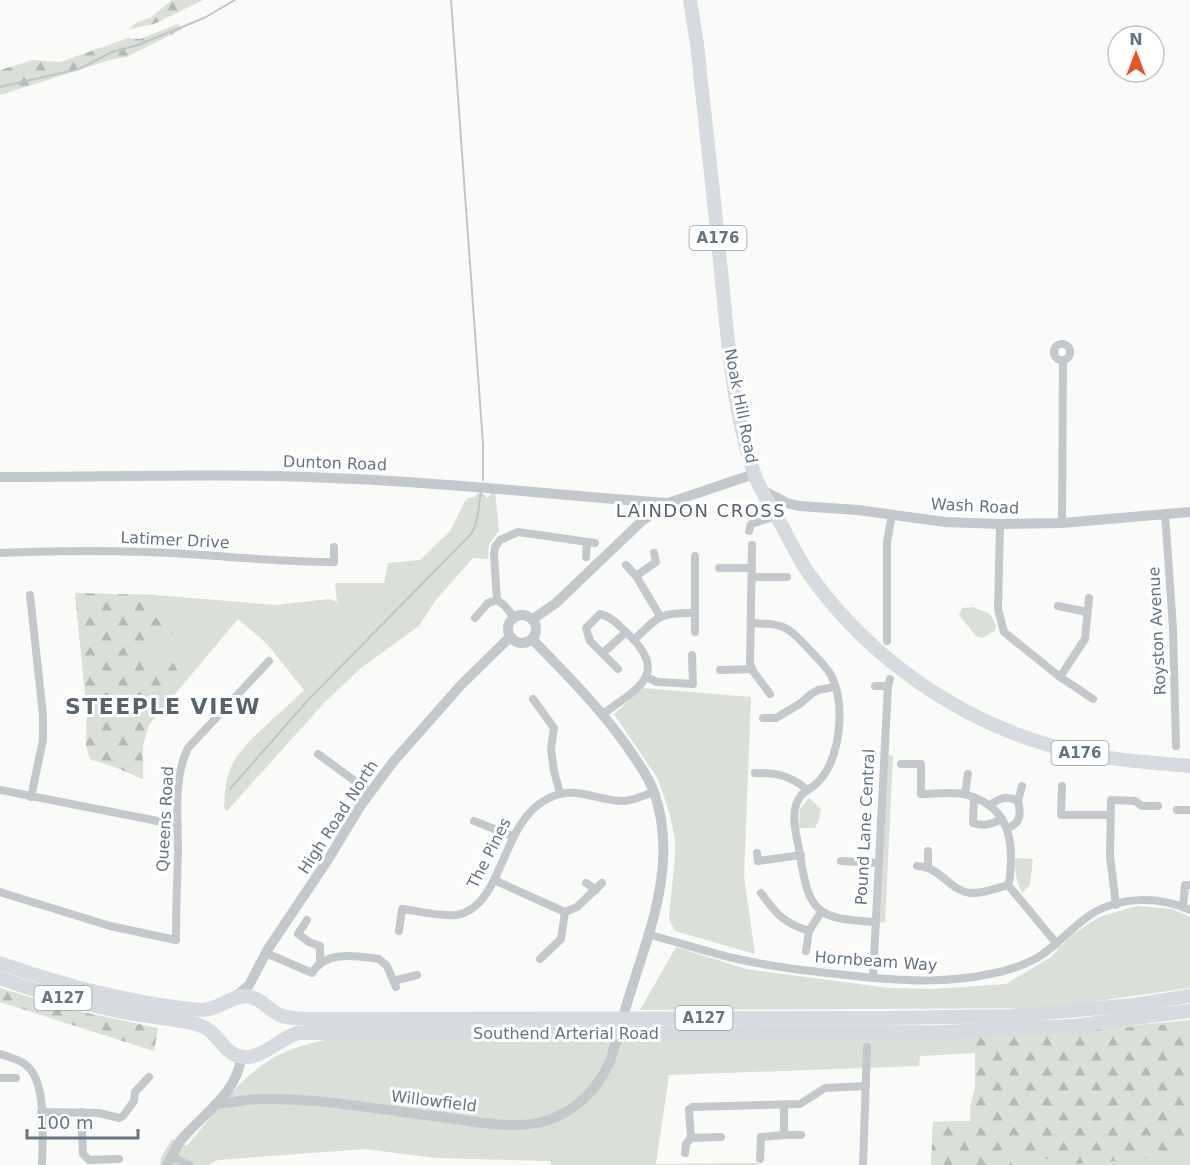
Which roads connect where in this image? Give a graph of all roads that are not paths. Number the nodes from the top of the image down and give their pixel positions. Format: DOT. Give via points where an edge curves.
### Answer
graph roads {
  1 [pos="690,0"];
  2 [pos="1063,360"];
  3 [pos="754,474"];
  4 [pos="0,477"];
  5 [pos="762,490"];
  6 [pos="634,500"];
  7 [pos="668,503"];
  8 [pos="1190,512"];
  9 [pos="892,514"];
  10 [pos="1165,514"];
  11 [pos="776,516"];
  12 [pos="643,520"];
  13 [pos="1062,523"];
  14 [pos="1000,524"];
  15 [pos="749,531"];
  16 [pos="752,545"];
  17 [pos="334,548"];
  18 [pos="0,553"];
  19 [pos="654,553"];
  20 [pos="695,556"];
  21 [pos="586,557"];
  22 [pos="626,565"];
  23 [pos="719,568"];
  24 [pos="752,573"];
  25 [pos="636,576"];
  26 [pos="787,577"];
  27 [pos="30,595"];
  28 [pos="1089,598"];
  29 [pos="497,600"];
  30 [pos="1058,606"];
  31 [pos="1087,612"];
  32 [pos="694,613"];
  33 [pos="660,616"];
  34 [pos="514,617"];
  35 [pos="475,618"];
  36 [pos="533,619"];
  37 [pos="751,623"];
  38 [pos="626,632"];
  39 [pos="695,632"];
  40 [pos="510,637"];
  41 [pos="533,639"];
  42 [pos="634,640"];
  43 [pos="887,641"];
  44 [pos="603,653"];
  45 [pos="692,655"];
  46 [pos="269,661"];
  47 [pos="618,669"];
  48 [pos="752,669"];
  49 [pos="720,670"];
  50 [pos="646,677"];
  51 [pos="1060,677"];
  52 [pos="875,686"];
  53 [pos="835,687"];
  54 [pos="770,694"];
  55 [pos="533,699"];
  56 [pos="1093,699"];
  57 [pos="603,714"];
  58 [pos="763,718"];
  59 [pos="1176,746"];
  60 [pos="318,754"];
  61 [pos="901,764"];
  62 [pos="1190,766"];
  63 [pos="755,773"];
  64 [pos="968,774"];
  65 [pos="1022,786"];
  66 [pos="1062,786"];
  67 [pos="806,789"];
  68 [pos="0,790"];
  69 [pos="370,792"];
  70 [pos="654,792"];
  71 [pos="560,793"];
  72 [pos="970,796"];
  73 [pos="31,797"];
  74 [pos="1018,801"];
  75 [pos="990,806"];
  76 [pos="1158,806"];
  77 [pos="1177,810"];
  78 [pos="1190,810"];
  79 [pos="1110,815"];
  80 [pos="1002,819"];
  81 [pos="474,821"];
  82 [pos="178,825"];
  83 [pos="1008,828"];
  84 [pos="512,836"];
  85 [pos="928,851"];
  86 [pos="757,853"];
  87 [pos="801,855"];
  88 [pos="841,861"];
  89 [pos="879,863"];
  90 [pos="917,866"];
  91 [pos="928,866"];
  92 [pos="494,880"];
  93 [pos="586,882"];
  94 [pos="1008,885"];
  95 [pos="1190,885"];
  96 [pos="0,892"];
  97 [pos="761,893"];
  98 [pos="1116,905"];
  99 [pos="1187,909"];
  100 [pos="565,912"];
  101 [pos="821,912"];
  102 [pos="307,920"];
  103 [pos="876,922"];
  104 [pos="399,931"];
  105 [pos="809,931"];
  106 [pos="650,935"];
  107 [pos="1057,944"];
  108 [pos="806,951"];
  109 [pos="266,953"];
  110 [pos="540,959"];
  111 [pos="320,962"];
  112 [pos="0,963"];
  113 [pos="254,973"];
  114 [pos="417,975"];
  115 [pos="0,978"];
  116 [pos="873,978"];
  117 [pos="1190,996"];
  118 [pos="234,999"];
  119 [pos="263,1002"];
  120 [pos="1190,1013"];
  121 [pos="867,1047"];
  122 [pos="0,1054"];
  123 [pos="241,1056"];
  124 [pos="149,1077"];
  125 [pos="0,1078"];
  126 [pos="16,1078"];
  127 [pos="866,1086"];
  128 [pos="216,1104"];
  129 [pos="784,1105"];
  130 [pos="41,1112"];
  131 [pos="81,1112"];
  132 [pos="784,1135"];
  133 [pos="801,1135"];
  134 [pos="721,1137"];
  135 [pos="691,1138"];
  136 [pos="685,1153"];
  137 [pos="119,1159"];
  138 [pos="760,1159"];
  139 [pos="170,1161"];
  140 [pos="42,1165"];
  141 [pos="189,1165"];
  142 [pos="863,1165"];
  1 -- 3 [label="main road, Noak Hill Road / A176" via="698,44 729,352"];
  2 -- 13 [label="street"];
  3 -- 5 [label="main road, Noak Hill Road / A176"];
  3 -- 7 [label="street"];
  4 -- 6 [label="street, Dunton Road" via="330,477"];
  5 -- 9 [label="street, Wash Road" via="799,506"];
  5 -- 11 [label="main road, Noak Hill Road / A176"];
  6 -- 7 [label="street, Dunton Road"];
  6 -- 12 [label="street"];
  7 -- 12 [label="street"];
  8 -- 10 [label="street, Wash Road"];
  9 -- 14 [label="street, Wash Road" via="945,522"];
  9 -- 43 [label="street" via="887,542"];
  10 -- 13 [label="street, Wash Road"];
  10 -- 59 [label="street, Royston Avenue"];
  11 -- 15 [label="street" via="751,524"];
  11 -- 62 [label="main road, Noak Hill Road / A176" via="827,598 891,662 930,691 975,717 1052,746 1130,762"];
  12 -- 36 [label="street" via="556,603"];
  13 -- 14 [label="street, Wash Road"];
  14 -- 51 [label="street" via="998,609 1004,633"];
  16 -- 24 [label="street"];
  17 -- 18 [label="street, Latimer Drive" via="334,562 132,551"];
  19 -- 25 [label="street" via="656,562"];
  20 -- 32 [label="street"];
  21 -- 29 [label="street" via="591,543 518,532 500,540 494,554"];
  22 -- 25 [label="street"];
  23 -- 24 [label="street"];
  24 -- 26 [label="street"];
  24 -- 37 [label="street"];
  25 -- 33 [label="street"];
  27 -- 73 [label="street" via="43,715 43,740"];
  28 -- 31 [label="street"];
  29 -- 34 [label="street"];
  29 -- 35 [label="street" via="488,603 486,612"];
  30 -- 31 [label="street"];
  31 -- 51 [label="street" via="1085,639"];
  32 -- 33 [label="street"];
  32 -- 39 [label="street"];
  33 -- 42 [label="street"];
  34 -- 36 [label="street" via="524,615"];
  34 -- 40 [label="street" via="508,628"];
  36 -- 41 [label="street"];
  37 -- 48 [label="street"];
  37 -- 53 [label="street" via="775,625 791,632 831,675"];
  38 -- 42 [label="street"];
  38 -- 44 [label="street"];
  38 -- 44 [label="street" via="610,616 600,614 586,628 590,641"];
  40 -- 41 [label="street" via="519,643"];
  40 -- 69 [label="street, High Road North" via="418,732"];
  41 -- 57 [label="street, Willowfield"];
  42 -- 50 [label="street" via="647,656"];
  44 -- 47 [label="street"];
  45 -- 50 [label="street" via="693,684 657,682"];
  46 -- 82 [label="street, Queens Road" via="188,748 180,772"];
  48 -- 49 [label="street"];
  48 -- 54 [label="street"];
  50 -- 57 [label="street" via="629,696"];
  51 -- 56 [label="street"];
  52 -- 89 [label="street, Pound Lane Central" via="889,682"];
  53 -- 58 [label="street" via="818,690 776,718"];
  53 -- 67 [label="street" via="839,700 837,743 824,775"];
  55 -- 71 [label="street" via="554,728 551,749"];
  57 -- 70 [label="street, Willowfield"];
  60 -- 69 [label="street"];
  61 -- 72 [label="street" via="921,764 921,794"];
  63 -- 67 [label="street" via="782,774"];
  64 -- 72 [label="street"];
  65 -- 74 [label="street"];
  66 -- 79 [label="street" via="1061,815"];
  67 -- 87 [label="street" via="798,799 794,815"];
  68 -- 73 [label="street"];
  69 -- 109 [label="street, High Road North"];
  70 -- 71 [label="street" via="625,801"];
  70 -- 106 [label="street, Willowfield" via="664,854 661,891"];
  71 -- 84 [label="street, The Pines" via="524,816"];
  72 -- 75 [label="street"];
  72 -- 80 [label="street" via="973,823 981,826"];
  73 -- 82 [label="street"];
  74 -- 75 [label="street" via="1001,798"];
  74 -- 83 [label="street" via="1019,819"];
  75 -- 80 [label="street"];
  76 -- 79 [label="street" via="1111,800"];
  77 -- 78 [label="street"];
  79 -- 98 [label="street" via="1111,878"];
  80 -- 83 [label="street"];
  81 -- 84 [label="street"];
  82 -- 96 [label="street, Queens Road" via="176,940 110,926"];
  83 -- 94 [label="street"];
  84 -- 92 [label="street, The Pines"];
  85 -- 91 [label="street"];
  86 -- 87 [label="street" via="758,861"];
  87 -- 101 [label="street" via="806,890"];
  88 -- 89 [label="street"];
  89 -- 103 [label="street, Pound Lane Central"];
  90 -- 91 [label="street"];
  91 -- 94 [label="street" via="952,885 971,893"];
  92 -- 100 [label="street"];
  92 -- 104 [label="street, The Pines" via="484,899 466,912 455,915 402,909"];
  93 -- 100 [label="street" via="599,886 577,907"];
  94 -- 107 [label="street"];
  95 -- 99 [label="street" via="1185,885"];
  97 -- 105 [label="street" via="790,925"];
  98 -- 99 [label="street, Hornbeam Way" via="1145,900"];
  98 -- 107 [label="street, Hornbeam Way" via="1092,914"];
  100 -- 110 [label="street" via="561,939"];
  101 -- 103 [label="street" via="836,919"];
  101 -- 105 [label="street"];
  102 -- 111 [label="street" via="298,934 320,946"];
  103 -- 116 [label="street, Pound Lane Central"];
  105 -- 108 [label="street"];
  106 -- 116 [label="street, Hornbeam Way" via="733,958 802,971"];
  106 -- 128 [label="street, Willowfield" via="606,1071 587,1096 560,1115 532,1124 486,1123 276,1100"];
  107 -- 116 [label="street, Hornbeam Way" via="1026,963 988,975 936,981"];
  109 -- 111 [label="street" via="312,973"];
  109 -- 113 [label="street, High Road North"];
  111 -- 114 [label="street" via="336,956 379,958 395,984"];
  112 -- 118 [label="main road, Southend Arterial Road / A127" via="81,987 193,1010 211,1010"];
  113 -- 118 [label="street, High Road North" via="249,985"];
  113 -- 119 [label="street"];
  115 -- 123 [label="main road, A127" via="74,1000 204,1028 231,1054"];
  117 -- 119 [label="main road, Southend Arterial Road / A127" via="1011,1016 886,1018 309,1019 281,1016"];
  118 -- 119 [label="main road, Southend Arterial Road / A127" via="249,996"];
  120 -- 123 [label="main road, Southend Arterial Road / A127" via="1011,1030 942,1032 297,1033 255,1055"];
  121 -- 127 [label="street"];
  122 -- 130 [label="street" via="19,1060 32,1072 39,1086"];
  123 -- 128 [label="street" via="240,1070"];
  124 -- 131 [label="street" via="119,1118"];
  125 -- 126 [label="street"];
  127 -- 129 [label="street" via="825,1088 805,1103"];
  127 -- 142 [label="street"];
  128 -- 139 [label="street" via="179,1142"];
  129 -- 132 [label="street"];
  129 -- 135 [label="street" via="692,1107"];
  130 -- 131 [label="street"];
  130 -- 140 [label="street"];
  131 -- 137 [label="street" via="83,1154 89,1160"];
  132 -- 133 [label="street"];
  132 -- 138 [label="street" via="761,1137"];
  134 -- 135 [label="street"];
  135 -- 136 [label="street"];
  139 -- 141 [label="street"];
}
